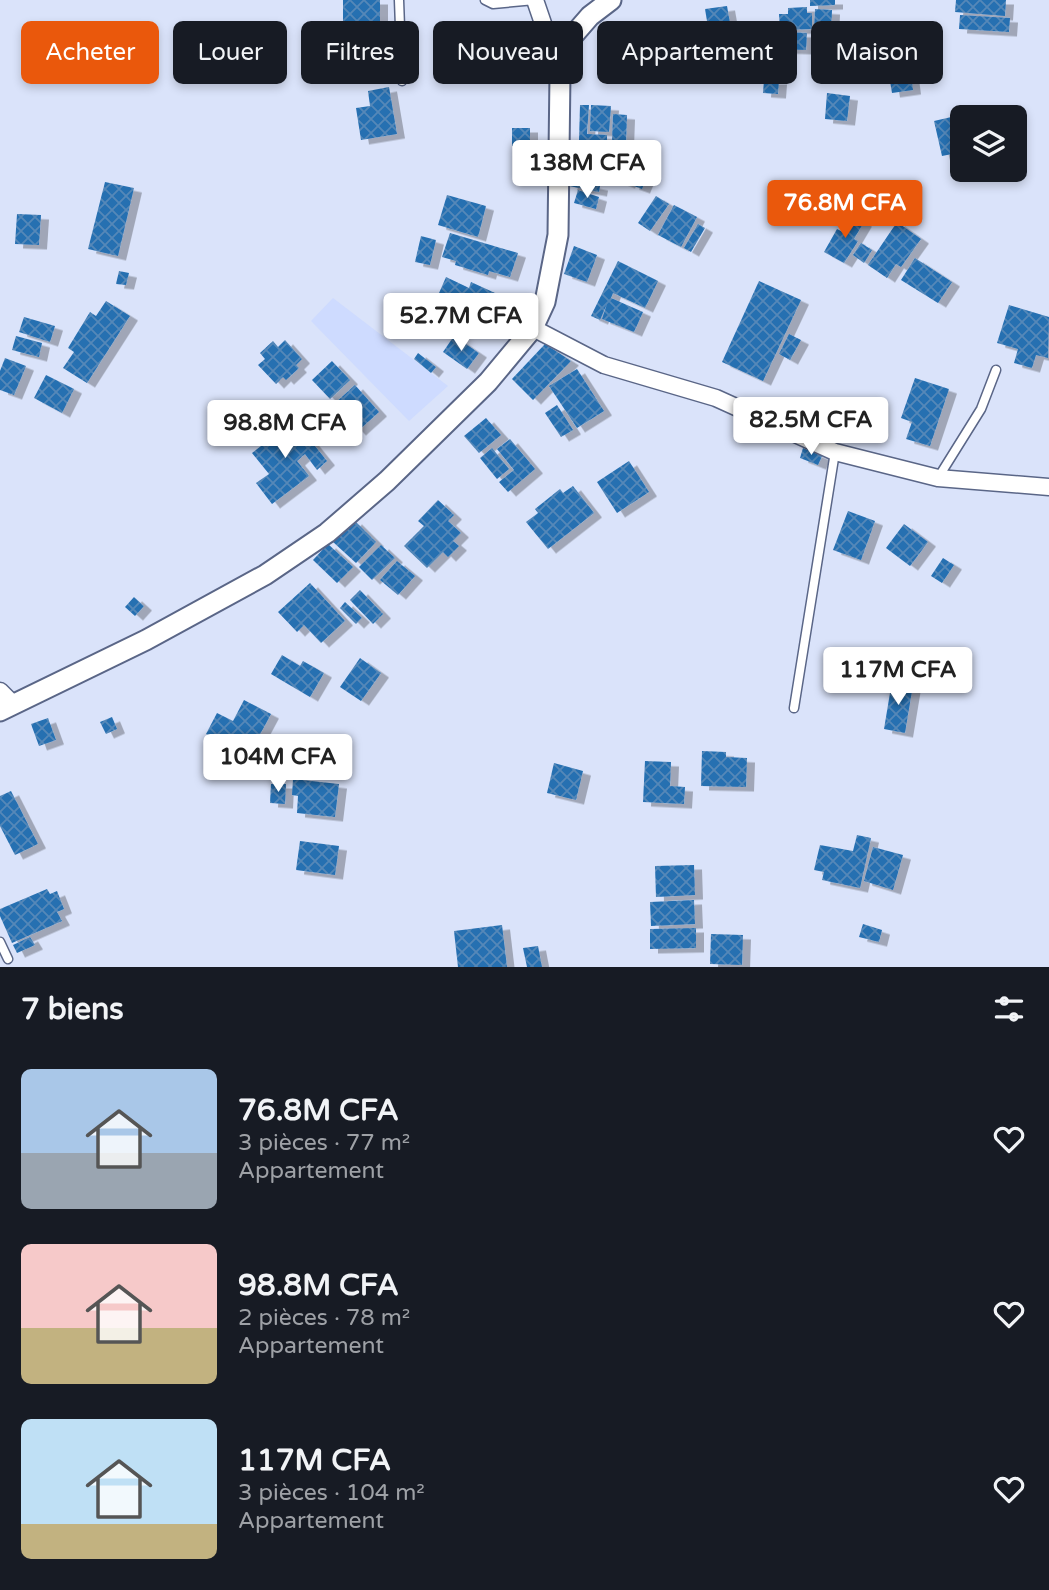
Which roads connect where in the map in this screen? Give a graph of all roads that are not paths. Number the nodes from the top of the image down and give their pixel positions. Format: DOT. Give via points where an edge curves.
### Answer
graph roads {
  1 [pos="399,0"];
  2 [pos="485,0"];
  3 [pos="535,0"];
  4 [pos="611,0"];
  5 [pos="400,21"];
  6 [pos="542,21"];
  7 [pos="583,24"];
  8 [pos="560,84"];
  9 [pos="533,328"];
  10 [pos="996,370"];
  11 [pos="835,452"];
  12 [pos="938,478"];
  13 [pos="1049,487"];
  14 [pos="4,702"];
  15 [pos="794,708"];
  16 [pos="0,942"];
  17 [pos="8,959"];
  1 -- 5 [label="lane"];
  2 -- 3 [label="lane" via="493,4"];
  3 -- 6 [label="street"];
  4 -- 7 [label="street"];
  8 -- 9 [label="street" via="558,236 545,302"];
  9 -- 11 [label="street" via="604,365 716,398"];
  9 -- 14 [label="street" via="439,431 327,533 217,603 134,646"];
  10 -- 12 [label="lane" via="981,409"];
  11 -- 12 [label="street"];
  11 -- 15 [label="lane"];
  12 -- 13 [label="street"];
  16 -- 17 [label="lane"];
}
